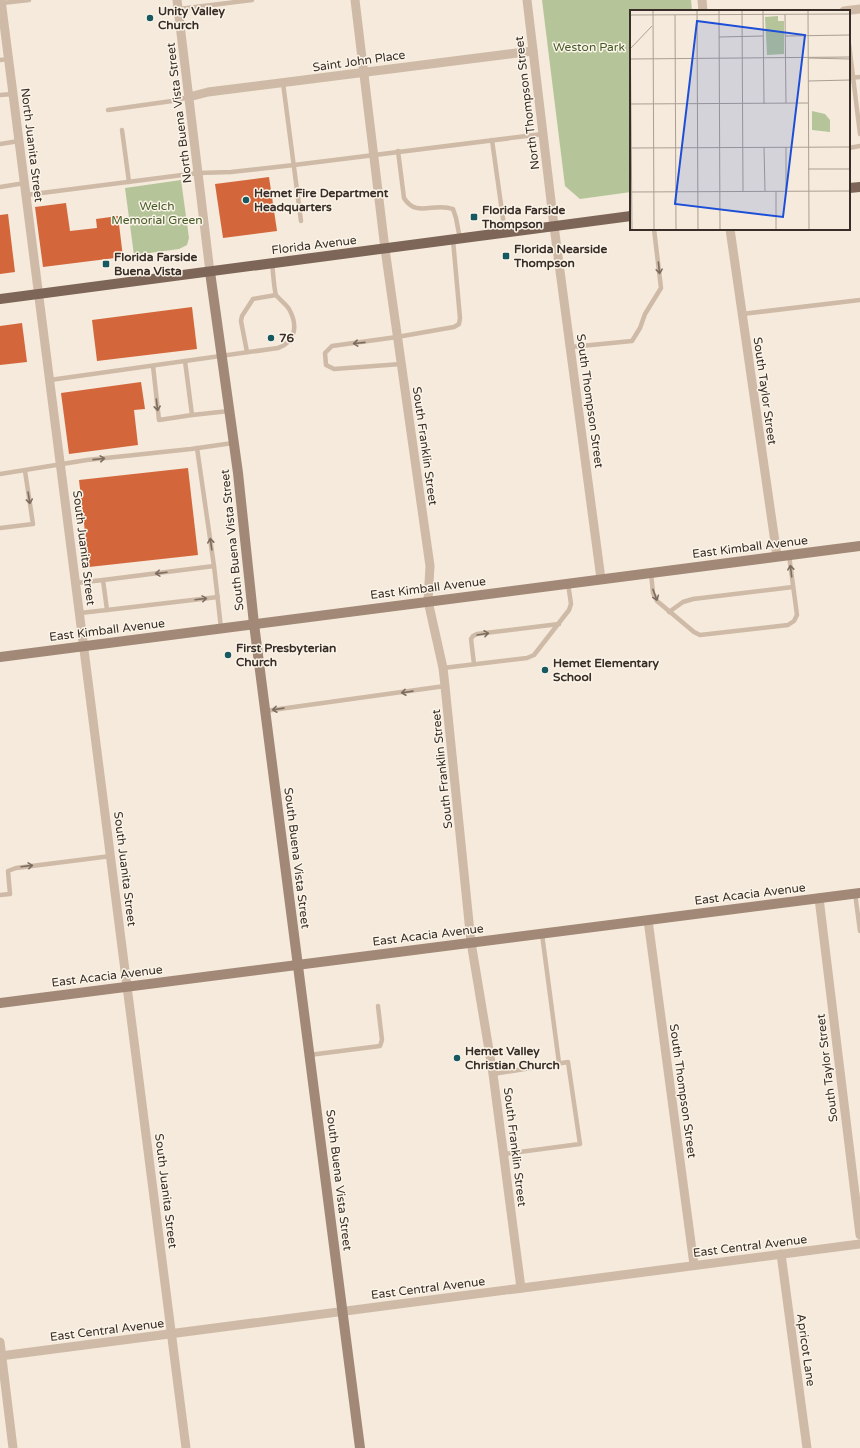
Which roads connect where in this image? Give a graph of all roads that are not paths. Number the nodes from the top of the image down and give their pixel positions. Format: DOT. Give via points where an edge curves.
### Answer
graph roads {
  1 [pos="29,0"];
  2 [pos="252,0"];
  3 [pos="355,0"];
  4 [pos="527,0"];
  5 [pos="702,0"];
  6 [pos="2,2"];
  7 [pos="178,4"];
  8 [pos="860,9"];
  9 [pos="703,10"];
  10 [pos="850,10"];
  11 [pos="533,51"];
  12 [pos="5,60"];
  13 [pos="850,61"];
  14 [pos="363,72"];
  15 [pos="860,77"];
  16 [pos="851,78"];
  17 [pos="283,83"];
  18 [pos="13,94"];
  19 [pos="0,96"];
  20 [pos="188,97"];
  21 [pos="108,110"];
  22 [pos="122,130"];
  23 [pos="543,134"];
  24 [pos="860,134"];
  25 [pos="492,140"];
  26 [pos="19,141"];
  27 [pos="0,144"];
  28 [pos="860,146"];
  29 [pos="850,148"];
  30 [pos="398,151"];
  31 [pos="373,154"];
  32 [pos="294,165"];
  33 [pos="198,173"];
  34 [pos="129,182"];
  35 [pos="25,184"];
  36 [pos="0,186"];
  37 [pos="860,186"];
  38 [pos="850,188"];
  39 [pos="26,195"];
  40 [pos="630,216"];
  41 [pos="301,221"];
  42 [pos="554,226"];
  43 [pos="654,230"];
  44 [pos="730,230"];
  45 [pos="505,233"];
  46 [pos="456,239"];
  47 [pos="385,249"];
  48 [pos="272,264"];
  49 [pos="210,272"];
  50 [pos="39,294"];
  51 [pos="276,295"];
  52 [pos="0,299"];
  53 [pos="860,300"];
  54 [pos="742,314"];
  55 [pos="398,337"];
  56 [pos="571,347"];
  57 [pos="247,352"];
  58 [pos="222,357"];
  59 [pos="185,361"];
  60 [pos="401,364"];
  61 [pos="153,366"];
  62 [pos="50,380"];
  63 [pos="229,411"];
  64 [pos="192,415"];
  65 [pos="233,443"];
  66 [pos="197,448"];
  67 [pos="61,464"];
  68 [pos="25,471"];
  69 [pos="0,474"];
  70 [pos="0,528"];
  71 [pos="860,546"];
  72 [pos="789,555"];
  73 [pos="777,556"];
  74 [pos="214,566"];
  75 [pos="651,573"];
  76 [pos="601,579"];
  77 [pos="103,580"];
  78 [pos="76,583"];
  79 [pos="568,583"];
  80 [pos="793,587"];
  81 [pos="218,597"];
  82 [pos="428,602"];
  83 [pos="107,610"];
  84 [pos="669,612"];
  85 [pos="80,613"];
  86 [pos="254,624"];
  87 [pos="558,624"];
  88 [pos="221,628"];
  89 [pos="84,646"];
  90 [pos="0,657"];
  91 [pos="474,664"];
  92 [pos="443,668"];
  93 [pos="445,686"];
  94 [pos="265,711"];
  95 [pos="111,856"];
  96 [pos="858,893"];
  97 [pos="0,895"];
  98 [pos="819,898"];
  99 [pos="648,920"];
  100 [pos="860,932"];
  101 [pos="541,933"];
  102 [pos="471,942"];
  103 [pos="298,965"];
  104 [pos="128,987"];
  105 [pos="0,1003"];
  106 [pos="378,1006"];
  107 [pos="310,1055"];
  108 [pos="559,1064"];
  109 [pos="493,1074"];
  110 [pos="504,1154"];
  111 [pos="860,1235"];
  112 [pos="860,1244"];
  113 [pos="781,1254"];
  114 [pos="694,1265"];
  115 [pos="520,1288"];
  116 [pos="343,1311"];
  117 [pos="172,1334"];
  118 [pos="0,1342"];
  119 [pos="1,1356"];
  120 [pos="13,1448"];
  121 [pos="186,1448"];
  122 [pos="360,1448"];
  123 [pos="807,1448"];
  1 -- 6 [label="lane"];
  2 -- 7 [label="lane"];
  3 -- 14 [label="street, South Franklin Street"];
  4 -- 11 [label="street, North Thompson Street"];
  5 -- 9 [label="street"];
  6 -- 12 [label="street, North Juanita Street"];
  7 -- 20 [label="street, North Buena Vista Street"];
  8 -- 10 [label="street"];
  11 -- 14 [label="street, Saint John Place"];
  11 -- 23 [label="street, North Thompson Street"];
  12 -- 18 [label="street, North Juanita Street"];
  13 -- 16 [label="lane"];
  14 -- 17 [label="street, Saint John Place"];
  14 -- 31 [label="street, South Franklin Street"];
  15 -- 16 [label="lane"];
  16 -- 24 [label="lane"];
  17 -- 20 [label="street, Saint John Place" via="208,92"];
  17 -- 32 [label="lane"];
  18 -- 19 [label="lane"];
  18 -- 26 [label="street, North Juanita Street"];
  20 -- 21 [label="lane"];
  20 -- 33 [label="street, North Buena Vista Street"];
  22 -- 34 [label="lane"];
  23 -- 25 [label="lane"];
  23 -- 42 [label="street, North Thompson Street"];
  25 -- 30 [label="lane"];
  25 -- 45 [label="lane"];
  26 -- 27 [label="lane"];
  26 -- 35 [label="street, North Juanita Street"];
  28 -- 29 [label="lane"];
  30 -- 31 [label="lane"];
  30 -- 46 [label="lane" via="404,198 413,208 446,206 453,209 456,218"];
  31 -- 32 [label="lane"];
  31 -- 47 [label="street, South Franklin Street"];
  32 -- 33 [label="lane"];
  32 -- 41 [label="lane"];
  33 -- 34 [label="lane"];
  33 -- 49 [label="street, North Buena Vista Street"];
  34 -- 39 [label="lane"];
  35 -- 36 [label="lane"];
  35 -- 39 [label="street, North Juanita Street"];
  37 -- 38 [label="main road"];
  39 -- 50 [label="street, North Juanita Street"];
  40 -- 42 [label="main road, Florida Avenue"];
  42 -- 45 [label="main road, Florida Avenue"];
  42 -- 56 [label="street, South Thompson Street"];
  43 -- 56 [label="lane, one-way" via="661,288 632,341"];
  44 -- 54 [label="street, South Taylor Street"];
  45 -- 46 [label="main road, Florida Avenue"];
  46 -- 47 [label="main road, Florida Avenue"];
  46 -- 55 [label="lane" via="459,324"];
  47 -- 48 [label="main road, Florida Avenue"];
  47 -- 55 [label="street, South Franklin Street"];
  48 -- 49 [label="main road, Florida Avenue"];
  48 -- 51 [label="lane"];
  49 -- 50 [label="main road, Florida Avenue"];
  49 -- 58 [label="street, South Buena Vista Street"];
  50 -- 52 [label="main road, Florida Avenue"];
  50 -- 62 [label="street, South Juanita Street"];
  51 -- 57 [label="lane" via="253,299 242,316"];
  51 -- 57 [label="lane" via="290,311 294,334 290,342 278,348"];
  53 -- 54 [label="lane"];
  54 -- 73 [label="street, South Taylor Street"];
  55 -- 60 [label="street, South Franklin Street"];
  55 -- 60 [label="lane, one-way" via="332,346 325,353 326,365 334,369"];
  56 -- 76 [label="street, South Thompson Street"];
  57 -- 58 [label="lane"];
  58 -- 59 [label="lane"];
  58 -- 63 [label="street, South Buena Vista Street"];
  59 -- 61 [label="lane"];
  59 -- 64 [label="lane"];
  60 -- 82 [label="street, South Franklin Street" via="430,566"];
  61 -- 62 [label="lane"];
  61 -- 64 [label="lane, one-way" via="159,420"];
  62 -- 67 [label="street, South Juanita Street"];
  63 -- 64 [label="lane"];
  63 -- 65 [label="street, South Buena Vista Street"];
  65 -- 66 [label="lane"];
  65 -- 86 [label="street, South Buena Vista Street"];
  67 -- 66 [label="lane, one-way"];
  74 -- 66 [label="lane, one-way"];
  67 -- 68 [label="lane"];
  67 -- 78 [label="street, South Juanita Street"];
  68 -- 69 [label="lane"];
  68 -- 70 [label="lane, one-way" via="33,524"];
  71 -- 72 [label="street, East Kimball Avenue"];
  72 -- 73 [label="street, East Kimball Avenue"];
  80 -- 72 [label="lane, one-way"];
  73 -- 75 [label="street, East Kimball Avenue"];
  74 -- 77 [label="lane, one-way"];
  74 -- 81 [label="lane"];
  75 -- 76 [label="street, East Kimball Avenue"];
  75 -- 84 [label="lane, one-way" via="653,593 657,601"];
  76 -- 79 [label="street, East Kimball Avenue"];
  77 -- 78 [label="lane"];
  77 -- 83 [label="lane"];
  78 -- 85 [label="street, South Juanita Street"];
  79 -- 82 [label="street, East Kimball Avenue"];
  79 -- 87 [label="lane" via="571,604"];
  80 -- 84 [label="lane" via="693,599 683,602"];
  80 -- 84 [label="lane" via="797,616 788,625 700,635"];
  83 -- 81 [label="lane, one-way"];
  81 -- 88 [label="lane"];
  82 -- 86 [label="street, East Kimball Avenue"];
  82 -- 92 [label="street, South Franklin Street"];
  83 -- 85 [label="lane"];
  85 -- 89 [label="street, South Juanita Street"];
  86 -- 88 [label="street, East Kimball Avenue"];
  86 -- 94 [label="street, South Buena Vista Street"];
  87 -- 91 [label="lane" via="534,655"];
  91 -- 87 [label="lane, one-way" via="471,639 477,634"];
  88 -- 89 [label="street, East Kimball Avenue"];
  89 -- 90 [label="street, East Kimball Avenue"];
  89 -- 95 [label="street, South Juanita Street"];
  91 -- 92 [label="lane"];
  92 -- 93 [label="street, South Franklin Street"];
  93 -- 94 [label="lane, one-way"];
  93 -- 102 [label="street, South Franklin Street"];
  94 -- 103 [label="street, South Buena Vista Street"];
  97 -- 95 [label="lane, one-way" via="10,894 8,871 16,868"];
  95 -- 104 [label="street, South Juanita Street"];
  96 -- 98 [label="street, East Acacia Avenue"];
  96 -- 100 [label="lane"];
  98 -- 99 [label="street, East Acacia Avenue"];
  98 -- 111 [label="street, South Taylor Street"];
  99 -- 101 [label="street, East Acacia Avenue"];
  99 -- 114 [label="street, South Thompson Street"];
  101 -- 102 [label="street, East Acacia Avenue"];
  101 -- 108 [label="lane"];
  102 -- 103 [label="street, East Acacia Avenue"];
  102 -- 109 [label="street, South Franklin Street"];
  103 -- 104 [label="street, East Acacia Avenue"];
  103 -- 107 [label="street, South Buena Vista Street"];
  104 -- 105 [label="street, East Acacia Avenue"];
  104 -- 117 [label="street, South Juanita Street"];
  106 -- 107 [label="lane" via="382,1040 380,1046"];
  107 -- 116 [label="street, South Buena Vista Street"];
  108 -- 109 [label="lane"];
  108 -- 110 [label="lane" via="568,1062 580,1144"];
  109 -- 110 [label="street, South Franklin Street"];
  110 -- 115 [label="street, South Franklin Street"];
  112 -- 113 [label="street, East Central Avenue"];
  113 -- 114 [label="street, East Central Avenue"];
  113 -- 123 [label="street, Apricot Lane"];
  114 -- 115 [label="street, East Central Avenue"];
  115 -- 116 [label="street, East Central Avenue"];
  116 -- 117 [label="street, East Central Avenue"];
  116 -- 122 [label="street, South Buena Vista Street"];
  117 -- 119 [label="street, East Central Avenue"];
  117 -- 121 [label="street, South Juanita Street"];
  118 -- 119 [label="street"];
  119 -- 120 [label="street"];
}
